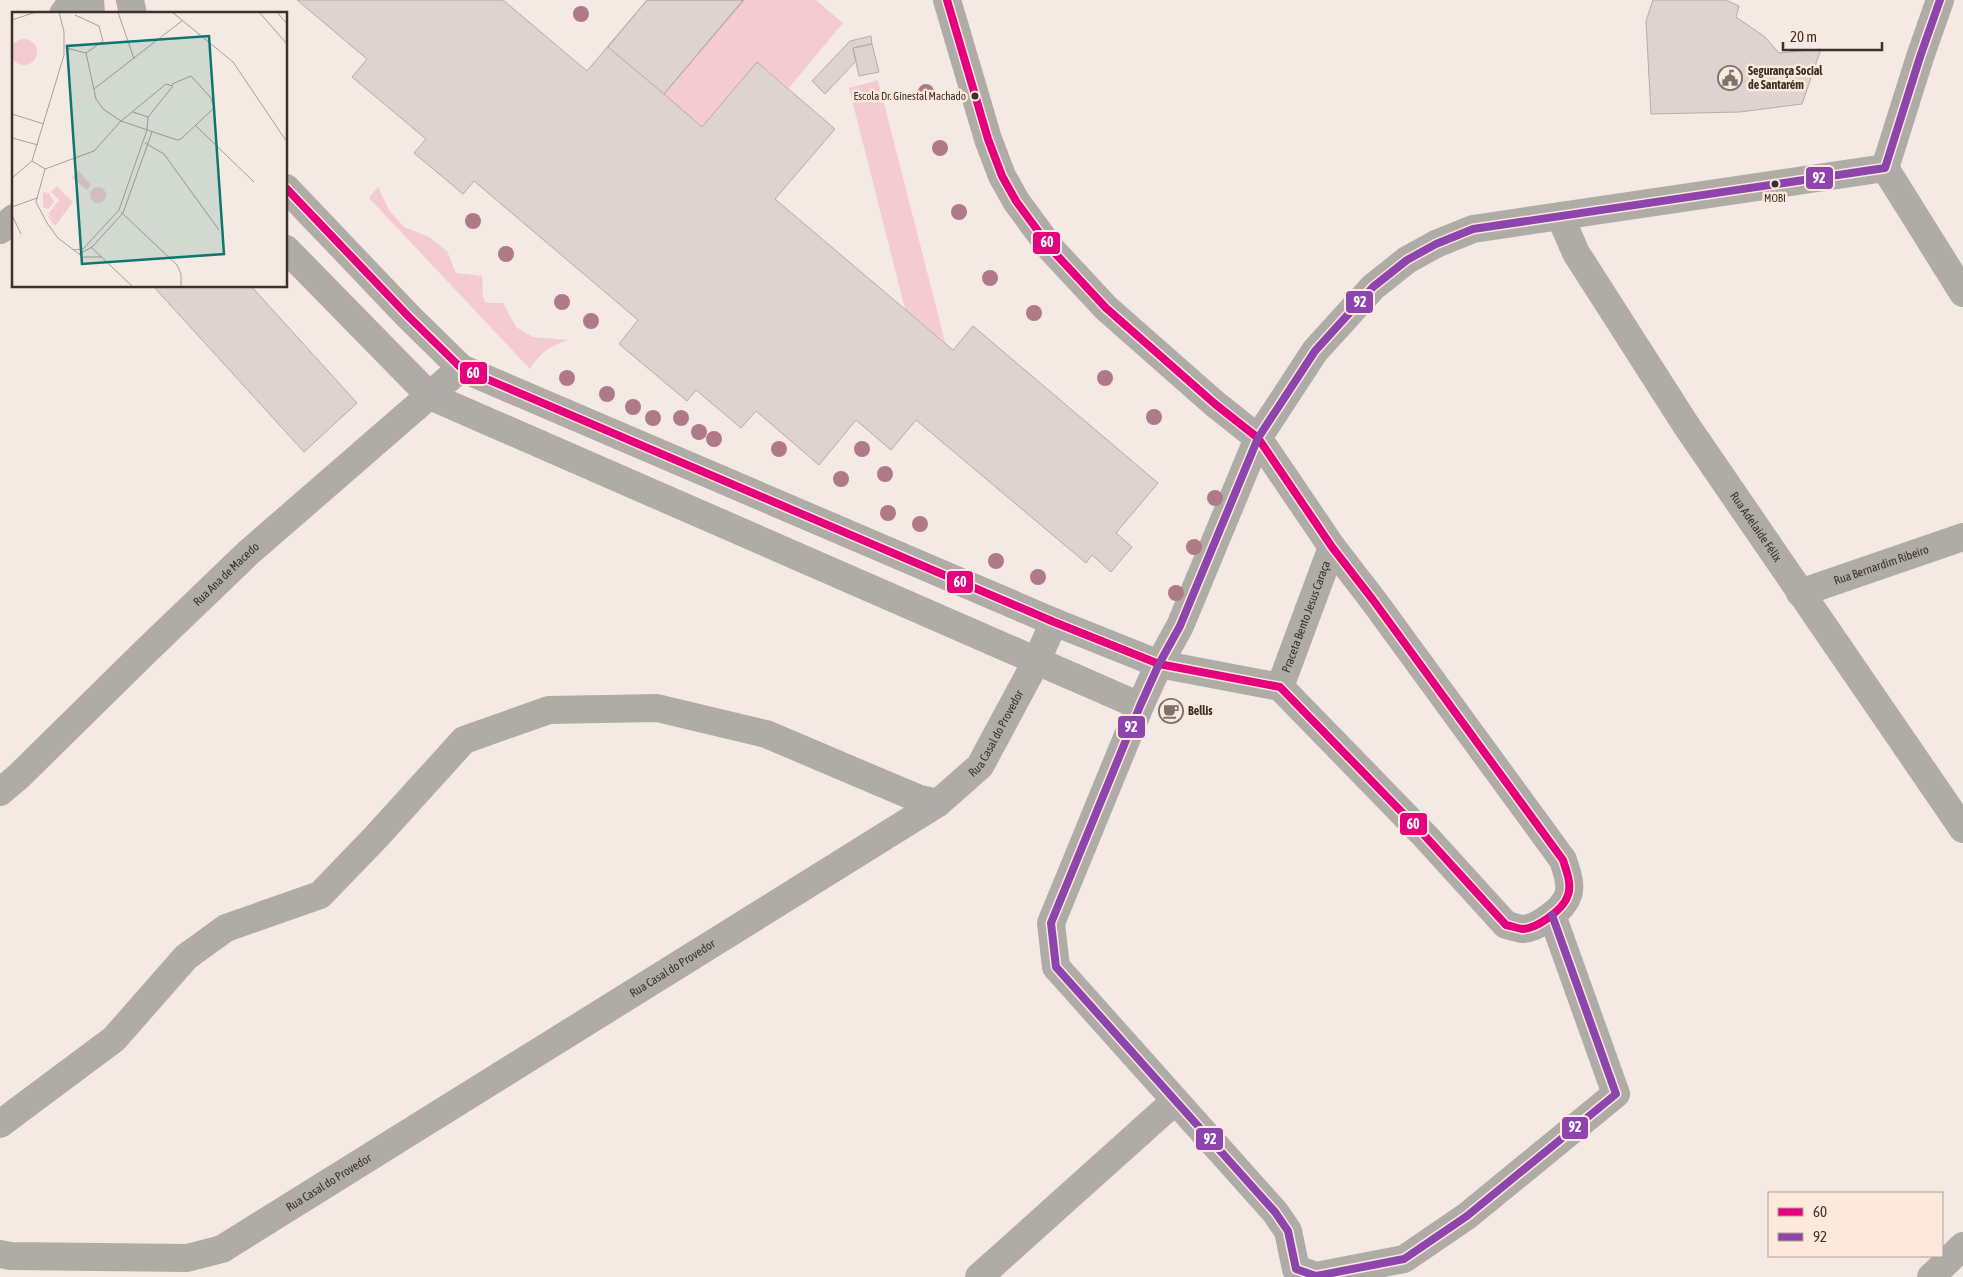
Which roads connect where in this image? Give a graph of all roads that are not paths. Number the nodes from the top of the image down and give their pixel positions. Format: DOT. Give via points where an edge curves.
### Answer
graph roads {
  1 [pos="73,0"];
  2 [pos="947,0"];
  3 [pos="1940,0"];
  4 [pos="64,12"];
  5 [pos="1885,168"];
  6 [pos="288,190"];
  7 [pos="1560,216"];
  8 [pos="12,220"];
  9 [pos="0,230"];
  10 [pos="288,250"];
  11 [pos="1963,293"];
  12 [pos="461,368"];
  13 [pos="430,396"];
  14 [pos="1258,438"];
  15 [pos="1963,537"];
  16 [pos="1332,547"];
  17 [pos="1800,594"];
  18 [pos="1054,622"];
  19 [pos="1037,660"];
  20 [pos="1159,664"];
  21 [pos="1280,687"];
  22 [pos="1140,706"];
  23 [pos="0,792"];
  24 [pos="938,803"];
  25 [pos="1963,829"];
  26 [pos="1552,914"];
  27 [pos="1175,1101"];
  28 [pos="0,1124"];
  29 [pos="1963,1246"];
  30 [pos="0,1254"];
  31 [pos="980,1277"];
  32 [pos="1931,1277"];
  1 -- 4 [label="street"];
  2 -- 14 [label="street, Praceta Bento Jesus Caraça" via="988,139 1016,201 1052,250 1106,308"];
  3 -- 5 [label="street"];
  5 -- 7 [label="street"];
  5 -- 11 [label="street"];
  6 -- 12 [label="street"];
  7 -- 14 [label="street" via="1473,229 1406,260 1373,287 1314,351"];
  7 -- 17 [label="street, Rua Adelaide Félix" via="1576,253"];
  8 -- 9 [label="street"];
  10 -- 13 [label="street"];
  12 -- 13 [label="street, Rua Ana de Macedo"];
  12 -- 18 [label="street, Praceta Bento Jesus Caraça"];
  13 -- 19 [label="street"];
  13 -- 23 [label="street, Rua Ana de Macedo" via="248,553"];
  14 -- 16 [label="street, Praceta Bento Jesus Caraça"];
  14 -- 20 [label="street" via="1180,626"];
  15 -- 17 [label="street, Rua Bernardim Ribeiro"];
  16 -- 21 [label="street, Praceta Bento Jesus Caraça"];
  16 -- 26 [label="street, Praceta Bento Jesus Caraça" via="1563,860 1569,877 1568,895"];
  17 -- 25 [label="street, Rua Adelaide Félix"];
  18 -- 19 [label="street, Rua Casal do Provedor"];
  18 -- 20 [label="street, Praceta Bento Jesus Caraça"];
  19 -- 22 [label="street"];
  19 -- 24 [label="street, Rua Casal do Provedor" via="980,766"];
  20 -- 21 [label="street, Praceta Bento Jesus Caraça"];
  20 -- 22 [label="street"];
  21 -- 26 [label="street, Praceta Bento Jesus Caraça" via="1506,925 1522,929 1546,920"];
  22 -- 27 [label="street" via="1051,924 1056,967"];
  24 -- 28 [label="street" via="917,798 766,734 657,708 549,710 464,740 320,895 226,928 186,957 114,1039"];
  24 -- 30 [label="street, Rua Casal do Provedor" via="222,1249 187,1258"];
  26 -- 27 [label="street" via="1616,1094 1467,1216 1404,1259 1316,1276 1296,1269 1288,1231 1275,1212"];
  27 -- 31 [label="street"];
  29 -- 32 [label="street"];
}
